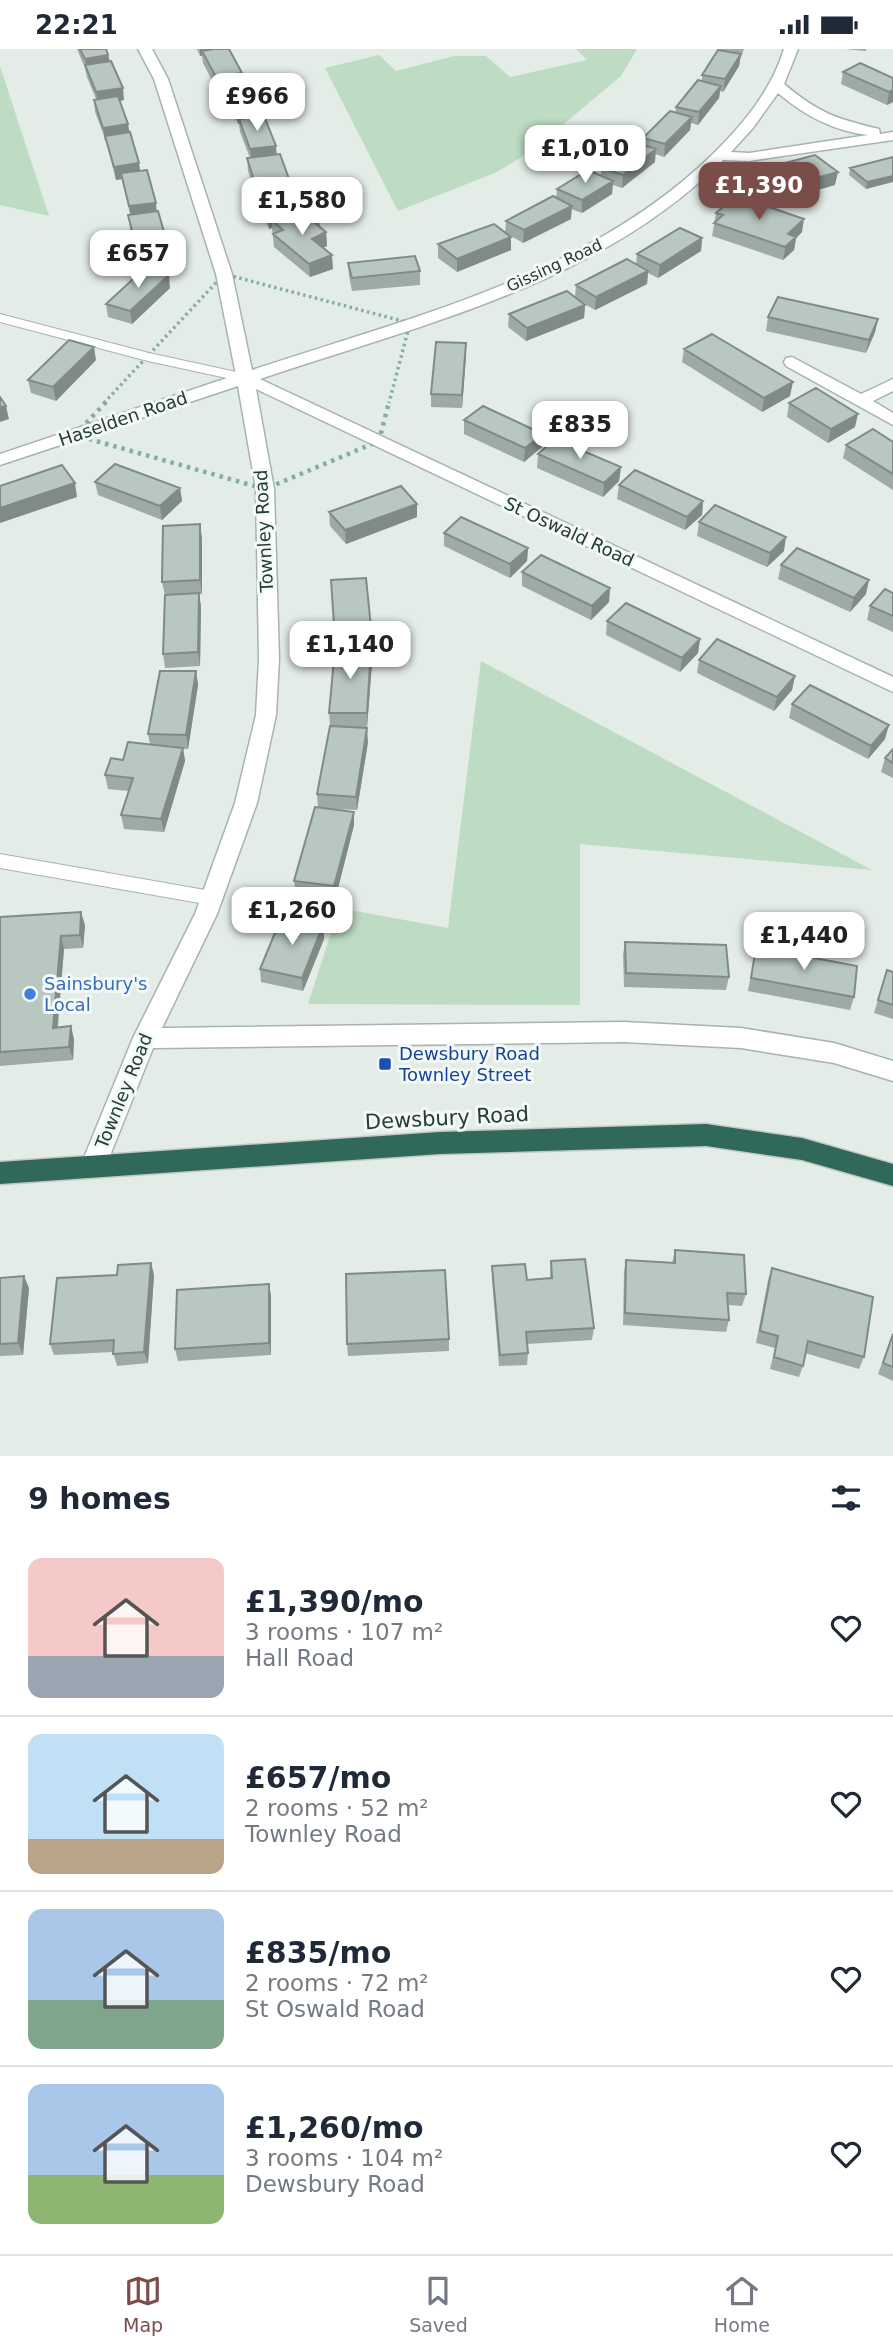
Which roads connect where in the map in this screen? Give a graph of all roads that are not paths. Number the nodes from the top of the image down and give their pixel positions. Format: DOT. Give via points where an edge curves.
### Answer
graph roads {
  1 [pos="145,49"];
  2 [pos="791,49"];
  3 [pos="778,85"];
  4 [pos="893,134"];
  5 [pos="722,156"];
  6 [pos="0,318"];
  7 [pos="792,362"];
  8 [pos="245,378"];
  9 [pos="893,384"];
  10 [pos="861,401"];
  11 [pos="893,420"];
  12 [pos="0,460"];
  13 [pos="893,685"];
  14 [pos="0,861"];
  15 [pos="211,898"];
  16 [pos="145,1038"];
  17 [pos="893,1071"];
  18 [pos="94,1165"];
  19 [pos="0,1173"];
  20 [pos="893,1175"];
  1 -- 8 [label="street, Townley Road" via="161,79 224,274"];
  2 -- 3 [label="street, Gissing Road"];
  3 -- 4 [label="street" via="823,119 855,130"];
  3 -- 5 [label="street, Gissing Road"];
  4 -- 5 [label="street" via="749,157"];
  5 -- 8 [label="street, Gissing Road" via="670,200 611,238 518,284"];
  6 -- 8 [label="lane" via="148,358"];
  7 -- 10 [label="street"];
  8 -- 12 [label="street, Haselden Road"];
  8 -- 13 [label="street, St Oswald Road"];
  8 -- 15 [label="street, Townley Road" via="265,489 270,659 266,715 246,803"];
  9 -- 10 [label="street"];
  10 -- 11 [label="street"];
  14 -- 15 [label="lane"];
  15 -- 16 [label="street, Townley Road"];
  16 -- 17 [label="street" via="624,1032 741,1038 834,1053"];
  16 -- 18 [label="street, Townley Road"];
  18 -- 19 [label="highway, Dewsbury Road"];
  18 -- 20 [label="highway, Dewsbury Road" via="440,1143 706,1135 802,1149"];
}
